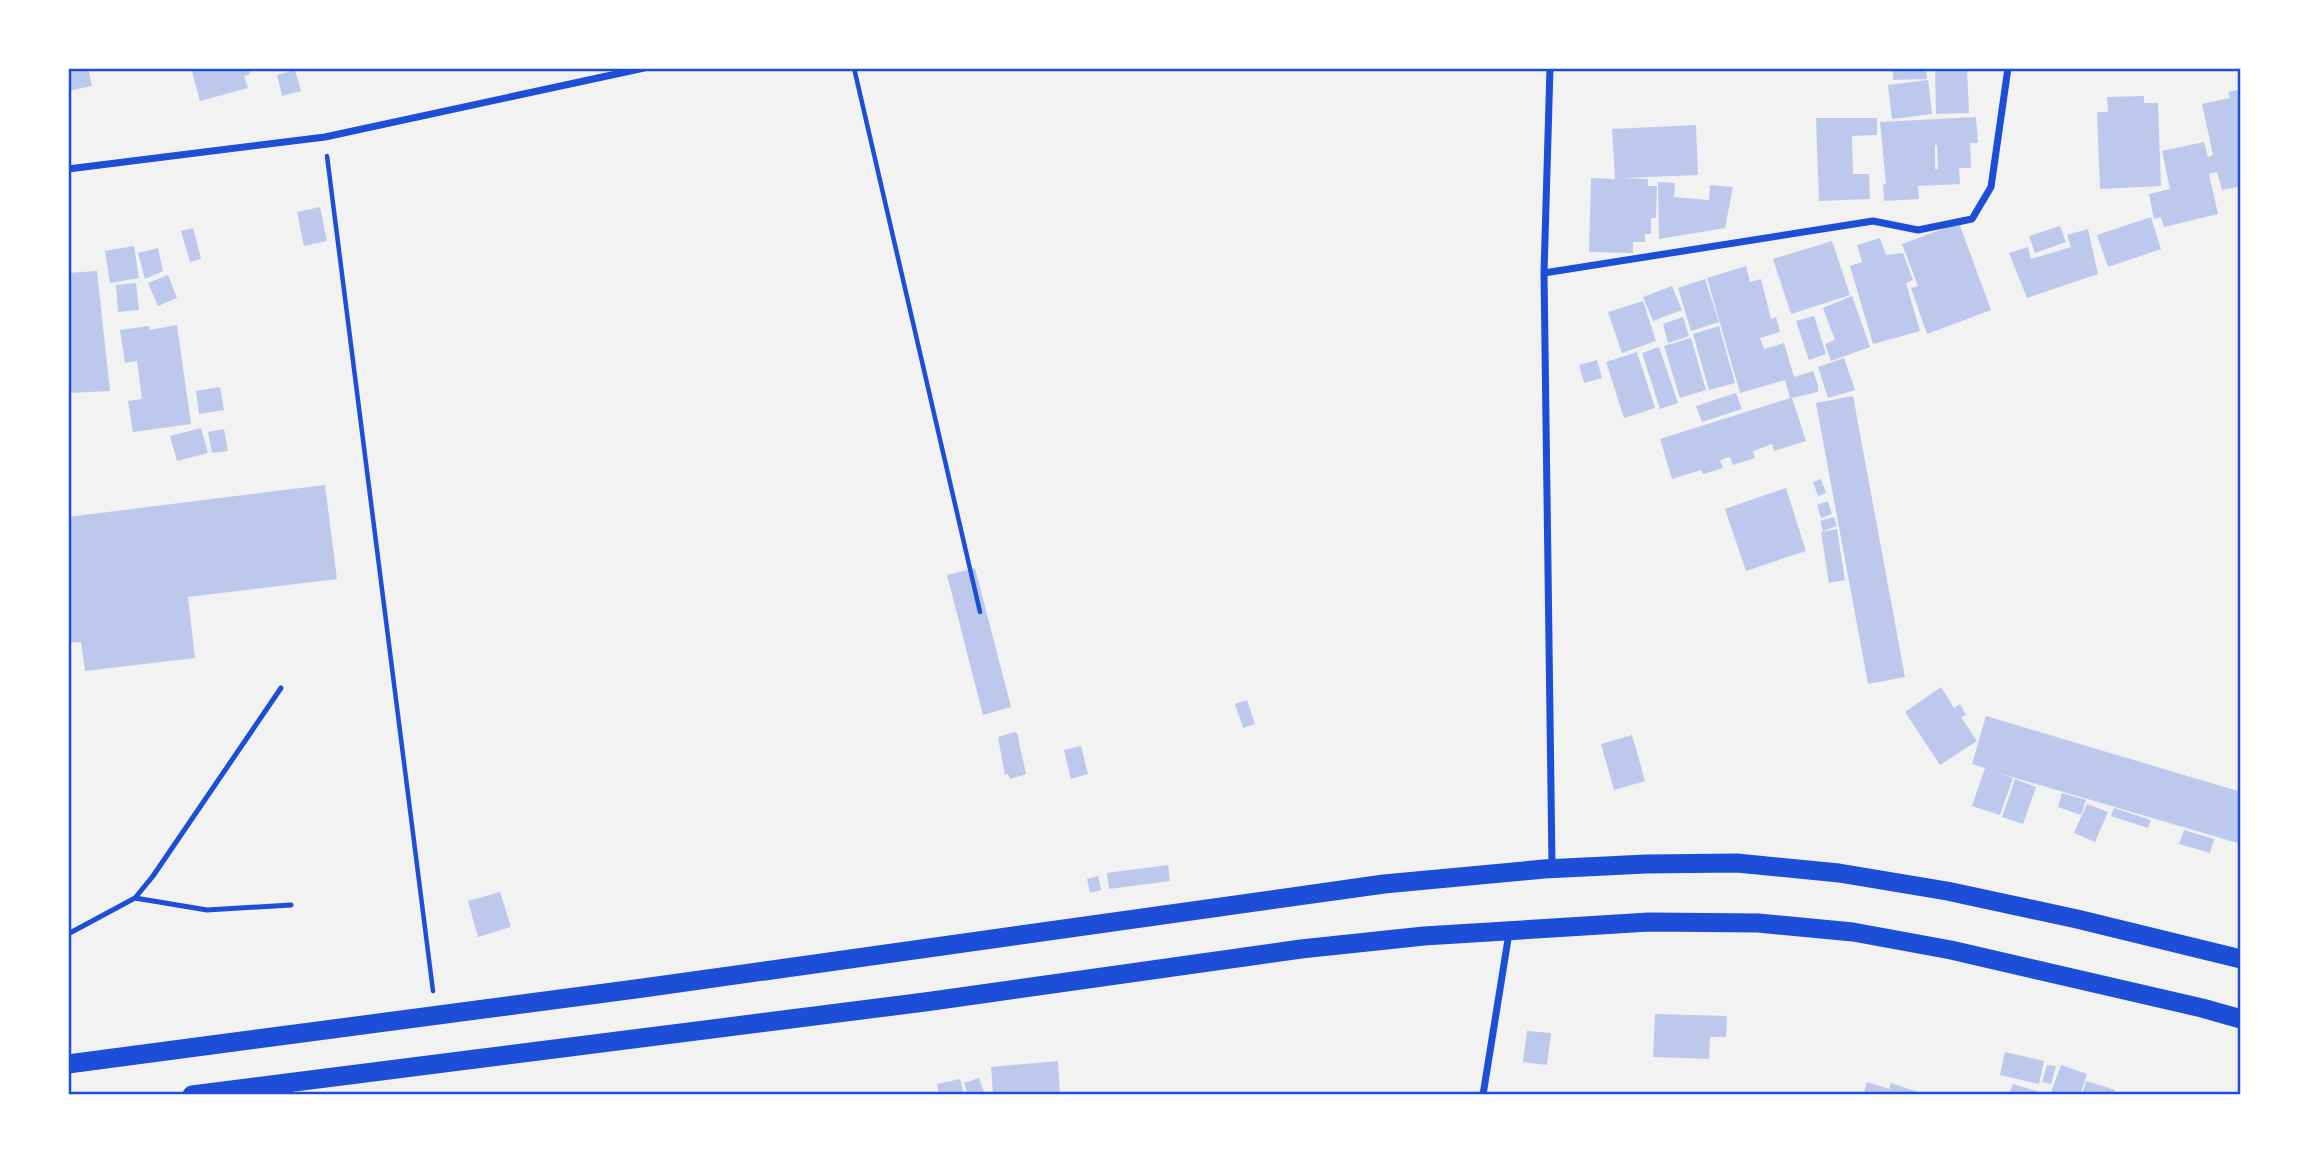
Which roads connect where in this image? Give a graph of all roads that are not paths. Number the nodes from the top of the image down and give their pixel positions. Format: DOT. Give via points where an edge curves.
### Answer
graph roads {
  1 [pos="644,68"];
  2 [pos="1550,68"];
  3 [pos="2008,68"];
  4 [pos="68,169"];
  5 [pos="1544,273"];
  6 [pos="281,688"];
  7 [pos="1552,870"];
  8 [pos="135,898"];
  9 [pos="290,905"];
  10 [pos="1510,932"];
  11 [pos="68,934"];
  12 [pos="2241,959"];
  13 [pos="2241,1019"];
  14 [pos="68,1064"];
  15 [pos="202,1094"];
  16 [pos="1483,1095"];
  1 -- 4 [label="street" via="325,137"];
  2 -- 5 [label="street"];
  3 -- 5 [label="street" via="1991,187 1972,219 1918,230 1873,221"];
  5 -- 7 [label="street"];
  6 -- 8 [label="lane"];
  7 -- 12 [label="highway" via="1737,863 1839,873 1947,891"];
  7 -- 14 [label="highway" via="1384,884"];
  8 -- 9 [label="lane" via="207,910"];
  8 -- 11 [label="lane"];
  10 -- 13 [label="highway" via="1649,922 1758,923 1853,932 1951,950"];
  10 -- 15 [label="highway" via="1301,949 912,1004"];
  10 -- 16 [label="street"];
}
